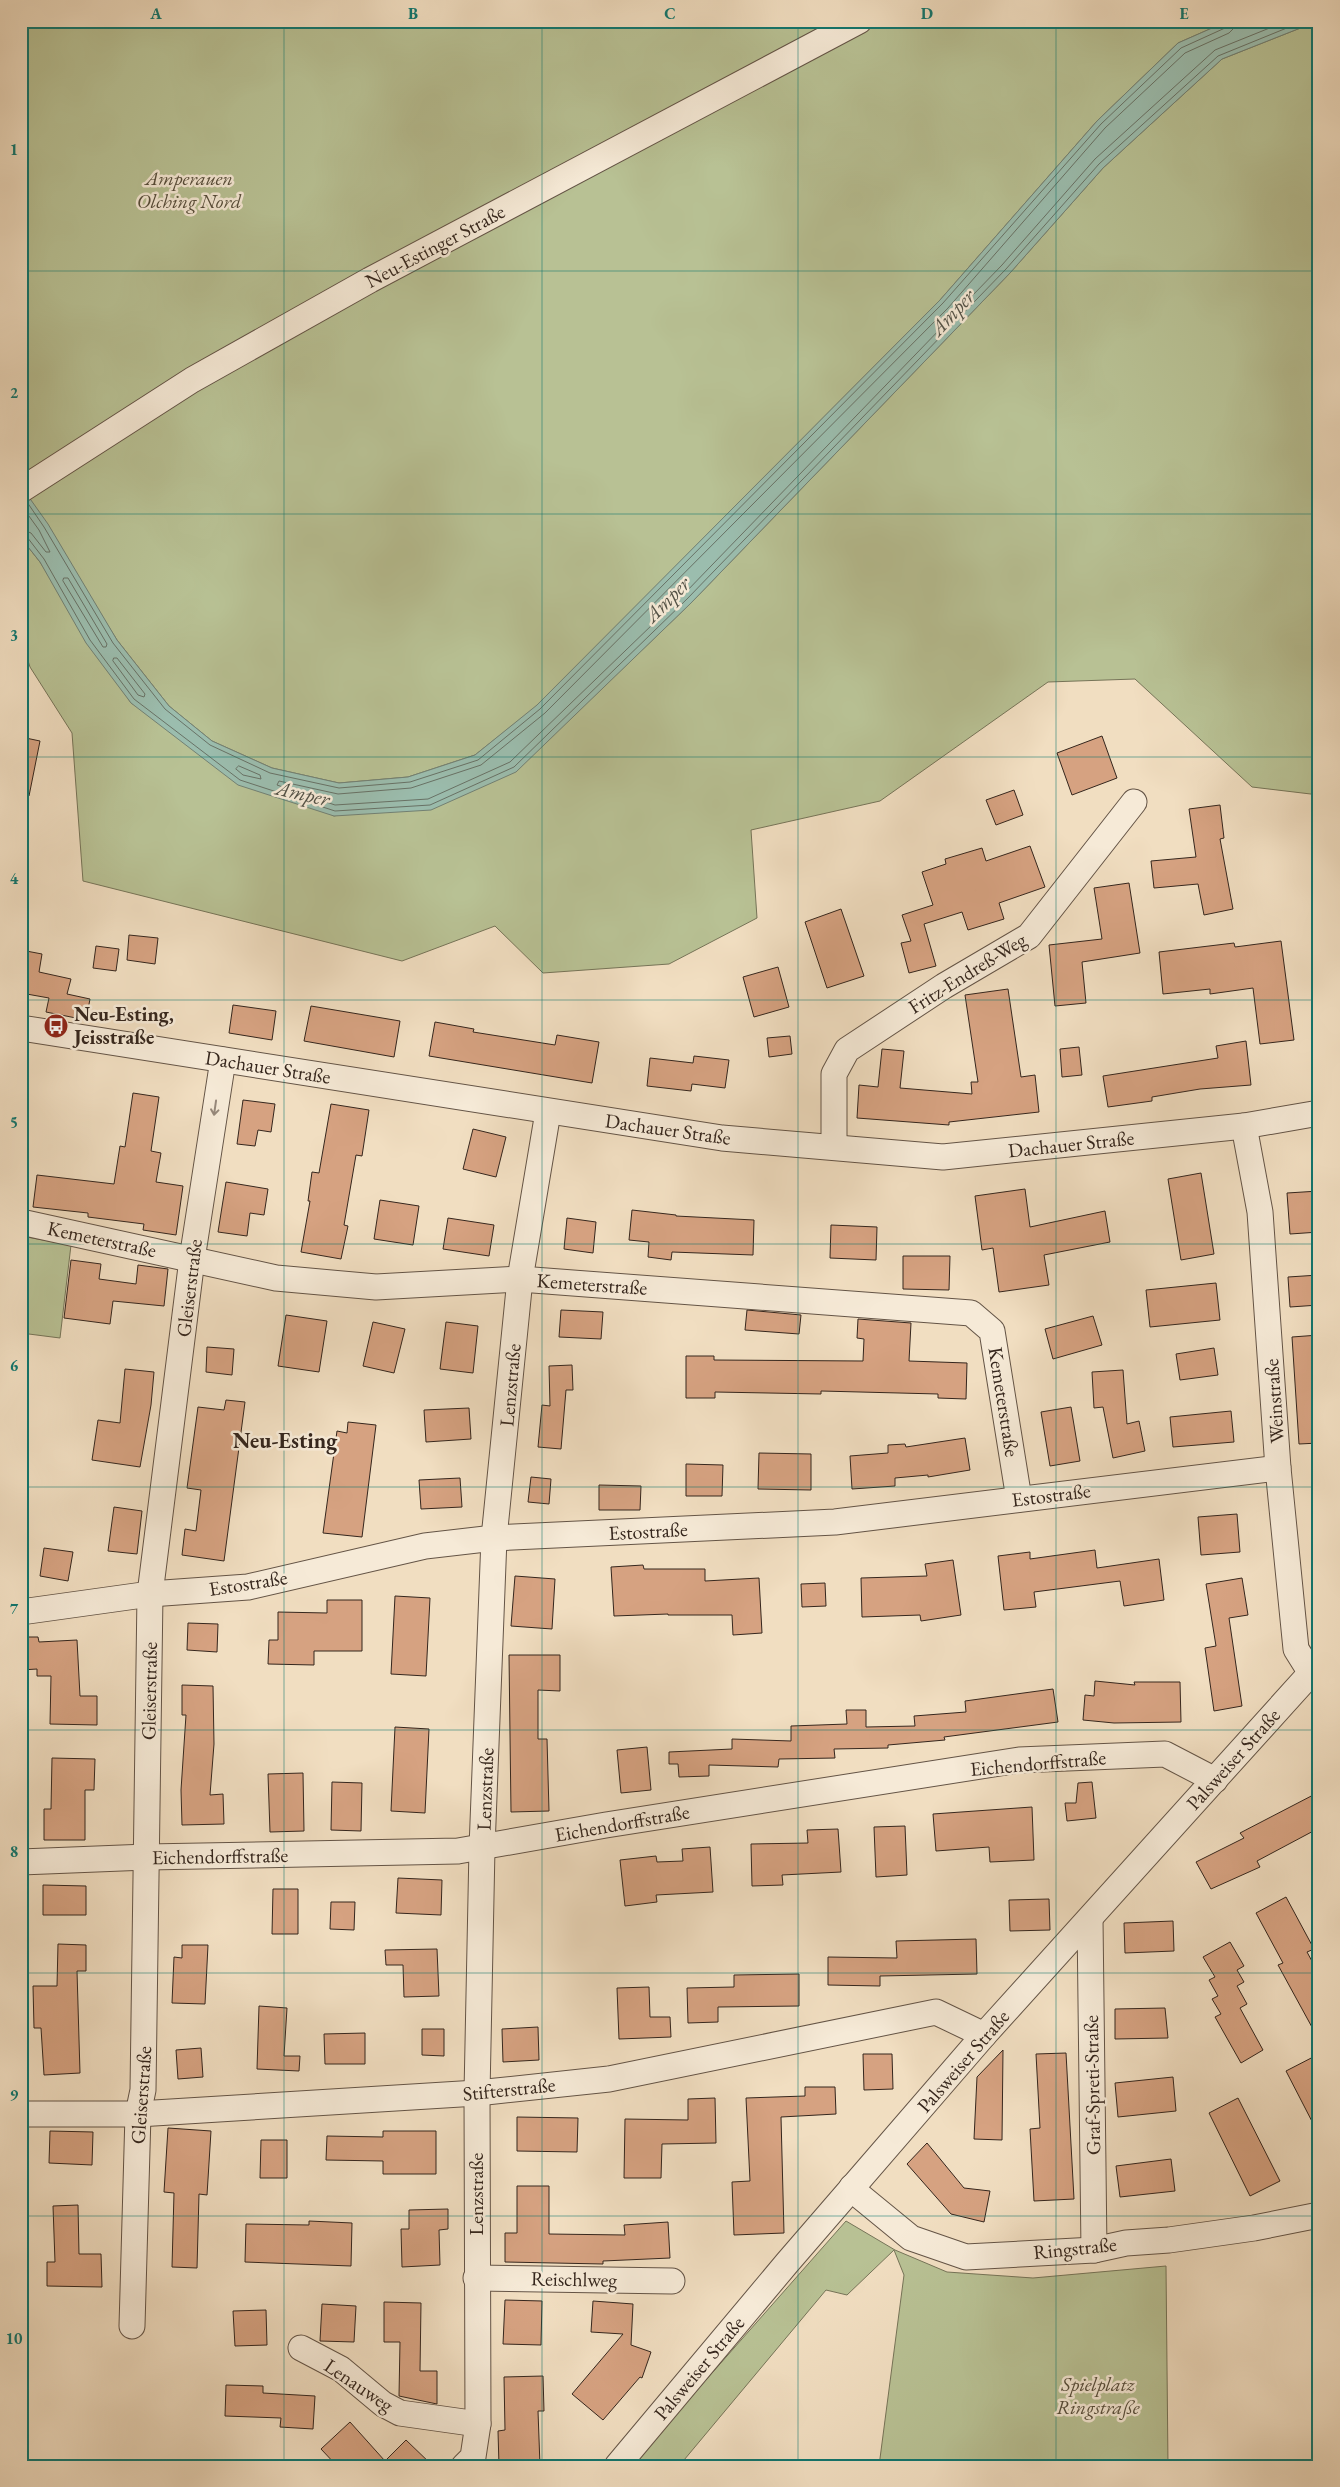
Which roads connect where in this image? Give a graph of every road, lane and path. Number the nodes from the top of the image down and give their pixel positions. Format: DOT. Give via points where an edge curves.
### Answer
graph roads {
  1 [pos="859,21"];
  2 [pos="21,490"];
  3 [pos="1134,802"];
  4 [pos="21,1028"];
  5 [pos="223,1060"];
  6 [pos="548,1112"];
  7 [pos="1319,1113"];
  8 [pos="1244,1126"];
  9 [pos="834,1147"];
  10 [pos="21,1222"];
  11 [pos="192,1259"];
  12 [pos="520,1279"];
  13 [pos="1278,1468"];
  14 [pos="1019,1499"];
  15 [pos="494,1538"];
  16 [pos="150,1594"];
  17 [pos="21,1612"];
  18 [pos="1315,1668"];
  19 [pos="1215,1780"];
  20 [pos="482,1848"];
  21 [pos="147,1857"];
  22 [pos="21,1862"];
  23 [pos="1090,1919"];
  24 [pos="984,2035"];
  25 [pos="477,2093"];
  26 [pos="21,2114"];
  27 [pos="138,2114"];
  28 [pos="852,2187"];
  29 [pos="1319,2215"];
  30 [pos="1094,2250"];
  31 [pos="476,2278"];
  32 [pos="672,2280"];
  33 [pos="132,2326"];
  34 [pos="301,2348"];
  35 [pos="478,2424"];
  36 [pos="464,2466"];
  37 [pos="617,2466"];
  1 -- 2 [label="street, Neu-Estinger Straße" via="344,294 192,380"];
  3 -- 9 [label="street, Fritz-Endreß-Weg" via="1030,936 944,986 847,1050 834,1074"];
  4 -- 5 [label="street, Dachauer Straße"];
  5 -- 6 [label="street, Dachauer Straße"];
  5 -- 11 [label="street, Gleiserstraße, one-way"];
  6 -- 9 [label="street, Dachauer Straße" via="722,1138"];
  6 -- 12 [label="street, Lenzstraße"];
  7 -- 8 [label="street, Dachauer Straße"];
  8 -- 9 [label="street, Dachauer Straße" via="943,1157"];
  8 -- 13 [label="street, Weinstraße" via="1260,1212"];
  10 -- 11 [label="street, Kemeterstraße"];
  11 -- 12 [label="street, Kemeterstraße" via="276,1278 376,1287"];
  11 -- 16 [label="street, Gleiserstraße"];
  12 -- 14 [label="street, Kemeterstraße" via="971,1313 992,1331"];
  12 -- 15 [label="street, Lenzstraße"];
  13 -- 14 [label="street, Estostraße"];
  13 -- 18 [label="street, Weinstraße" via="1296,1649"];
  14 -- 15 [label="street, Estostraße" via="835,1522"];
  15 -- 16 [label="street, Estostraße" via="425,1546 248,1587"];
  15 -- 20 [label="street, Lenzstraße"];
  16 -- 17 [label="street, Estostraße"];
  16 -- 21 [label="street, Gleiserstraße"];
  18 -- 19 [label="street, Palsweiser Straße"];
  19 -- 20 [label="street, Eichendorffstraße" via="1165,1754 1019,1760 606,1825"];
  19 -- 23 [label="street, Palsweiser Straße"];
  20 -- 21 [label="street, Eichendorffstraße"];
  20 -- 25 [label="street, Lenzstraße"];
  21 -- 22 [label="street, Eichendorffstraße"];
  21 -- 27 [label="street, Gleiserstraße" via="144,2090"];
  23 -- 24 [label="street, Palsweiser Straße"];
  23 -- 30 [label="street, Graf-Spreti-Straße"];
  24 -- 25 [label="street, Stifterstraße" via="936,2012 609,2079"];
  24 -- 28 [label="street, Palsweiser Straße"];
  25 -- 27 [label="street, Stifterstraße"];
  25 -- 31 [label="street, Lenzstraße"];
  26 -- 27 [label="street, Stifterstraße"];
  27 -- 33 [label="street, Gleiserstraße"];
  28 -- 30 [label="street, Ringstraße" via="912,2238 966,2256"];
  28 -- 37 [label="street, Palsweiser Straße"];
  29 -- 30 [label="street, Ringstraße" via="1254,2228 1126,2243"];
  31 -- 32 [label="street, Reischlweg"];
  31 -- 35 [label="street, Lenzstraße"];
  34 -- 35 [label="street, Lenauweg" via="341,2369 383,2404 400,2412"];
  35 -- 36 [label="street, Lenzstraße" via="473,2457"];
}
